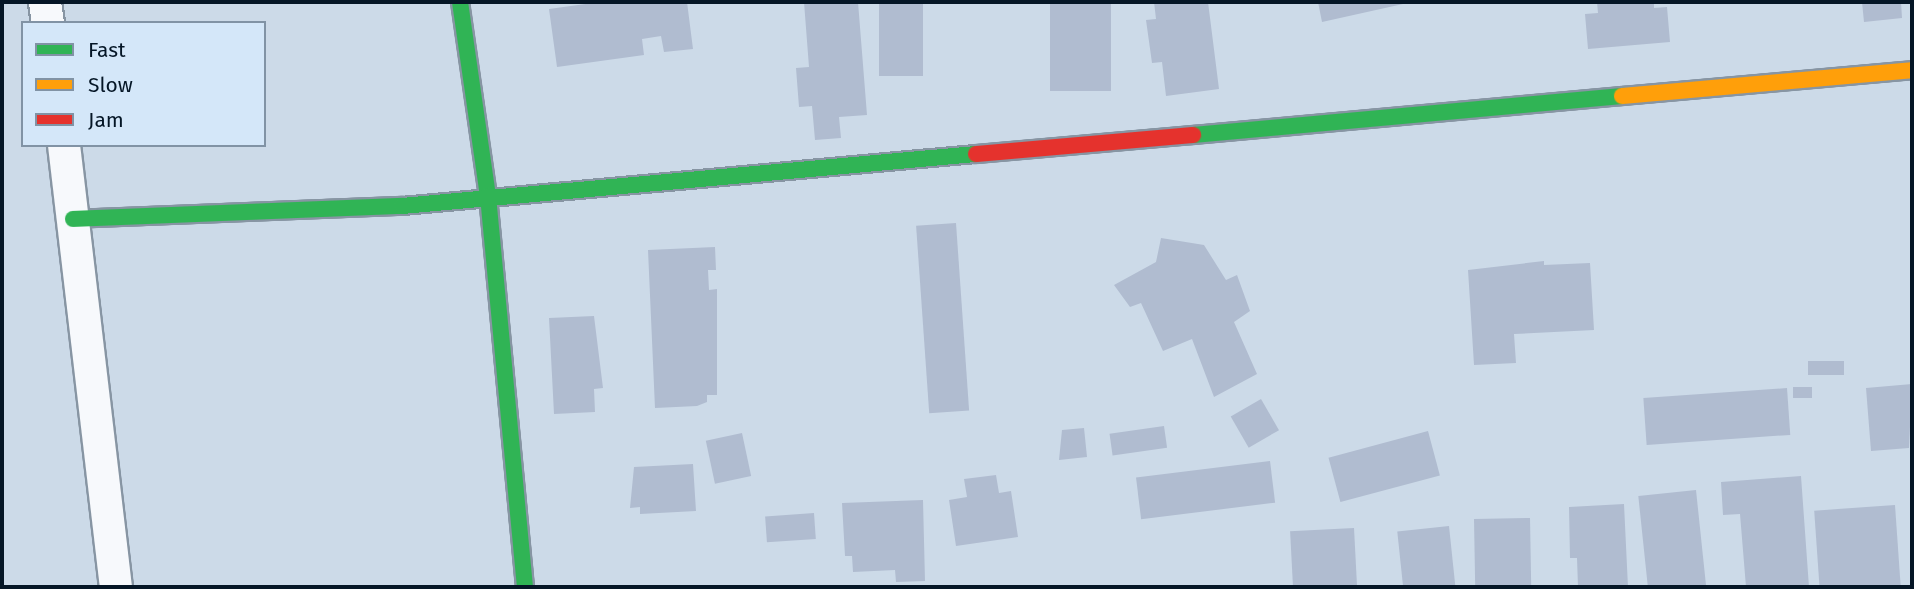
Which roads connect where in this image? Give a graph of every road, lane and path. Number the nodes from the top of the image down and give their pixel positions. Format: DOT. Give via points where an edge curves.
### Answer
graph roads {
  1 [pos="46,2"];
  2 [pos="460,2"];
  3 [pos="48,21"];
  4 [pos="1912,70"];
  5 [pos="64,147"];
  6 [pos="488,196"];
  7 [pos="73,219"];
  8 [pos="116,587"];
  9 [pos="525,587"];
  1 -- 3 [label="street"];
  2 -- 6 [label="street"];
  4 -- 6 [label="street"];
  5 -- 7 [label="street"];
  6 -- 7 [label="street" via="402,206"];
  6 -- 9 [label="street"];
  7 -- 8 [label="street"];
}
